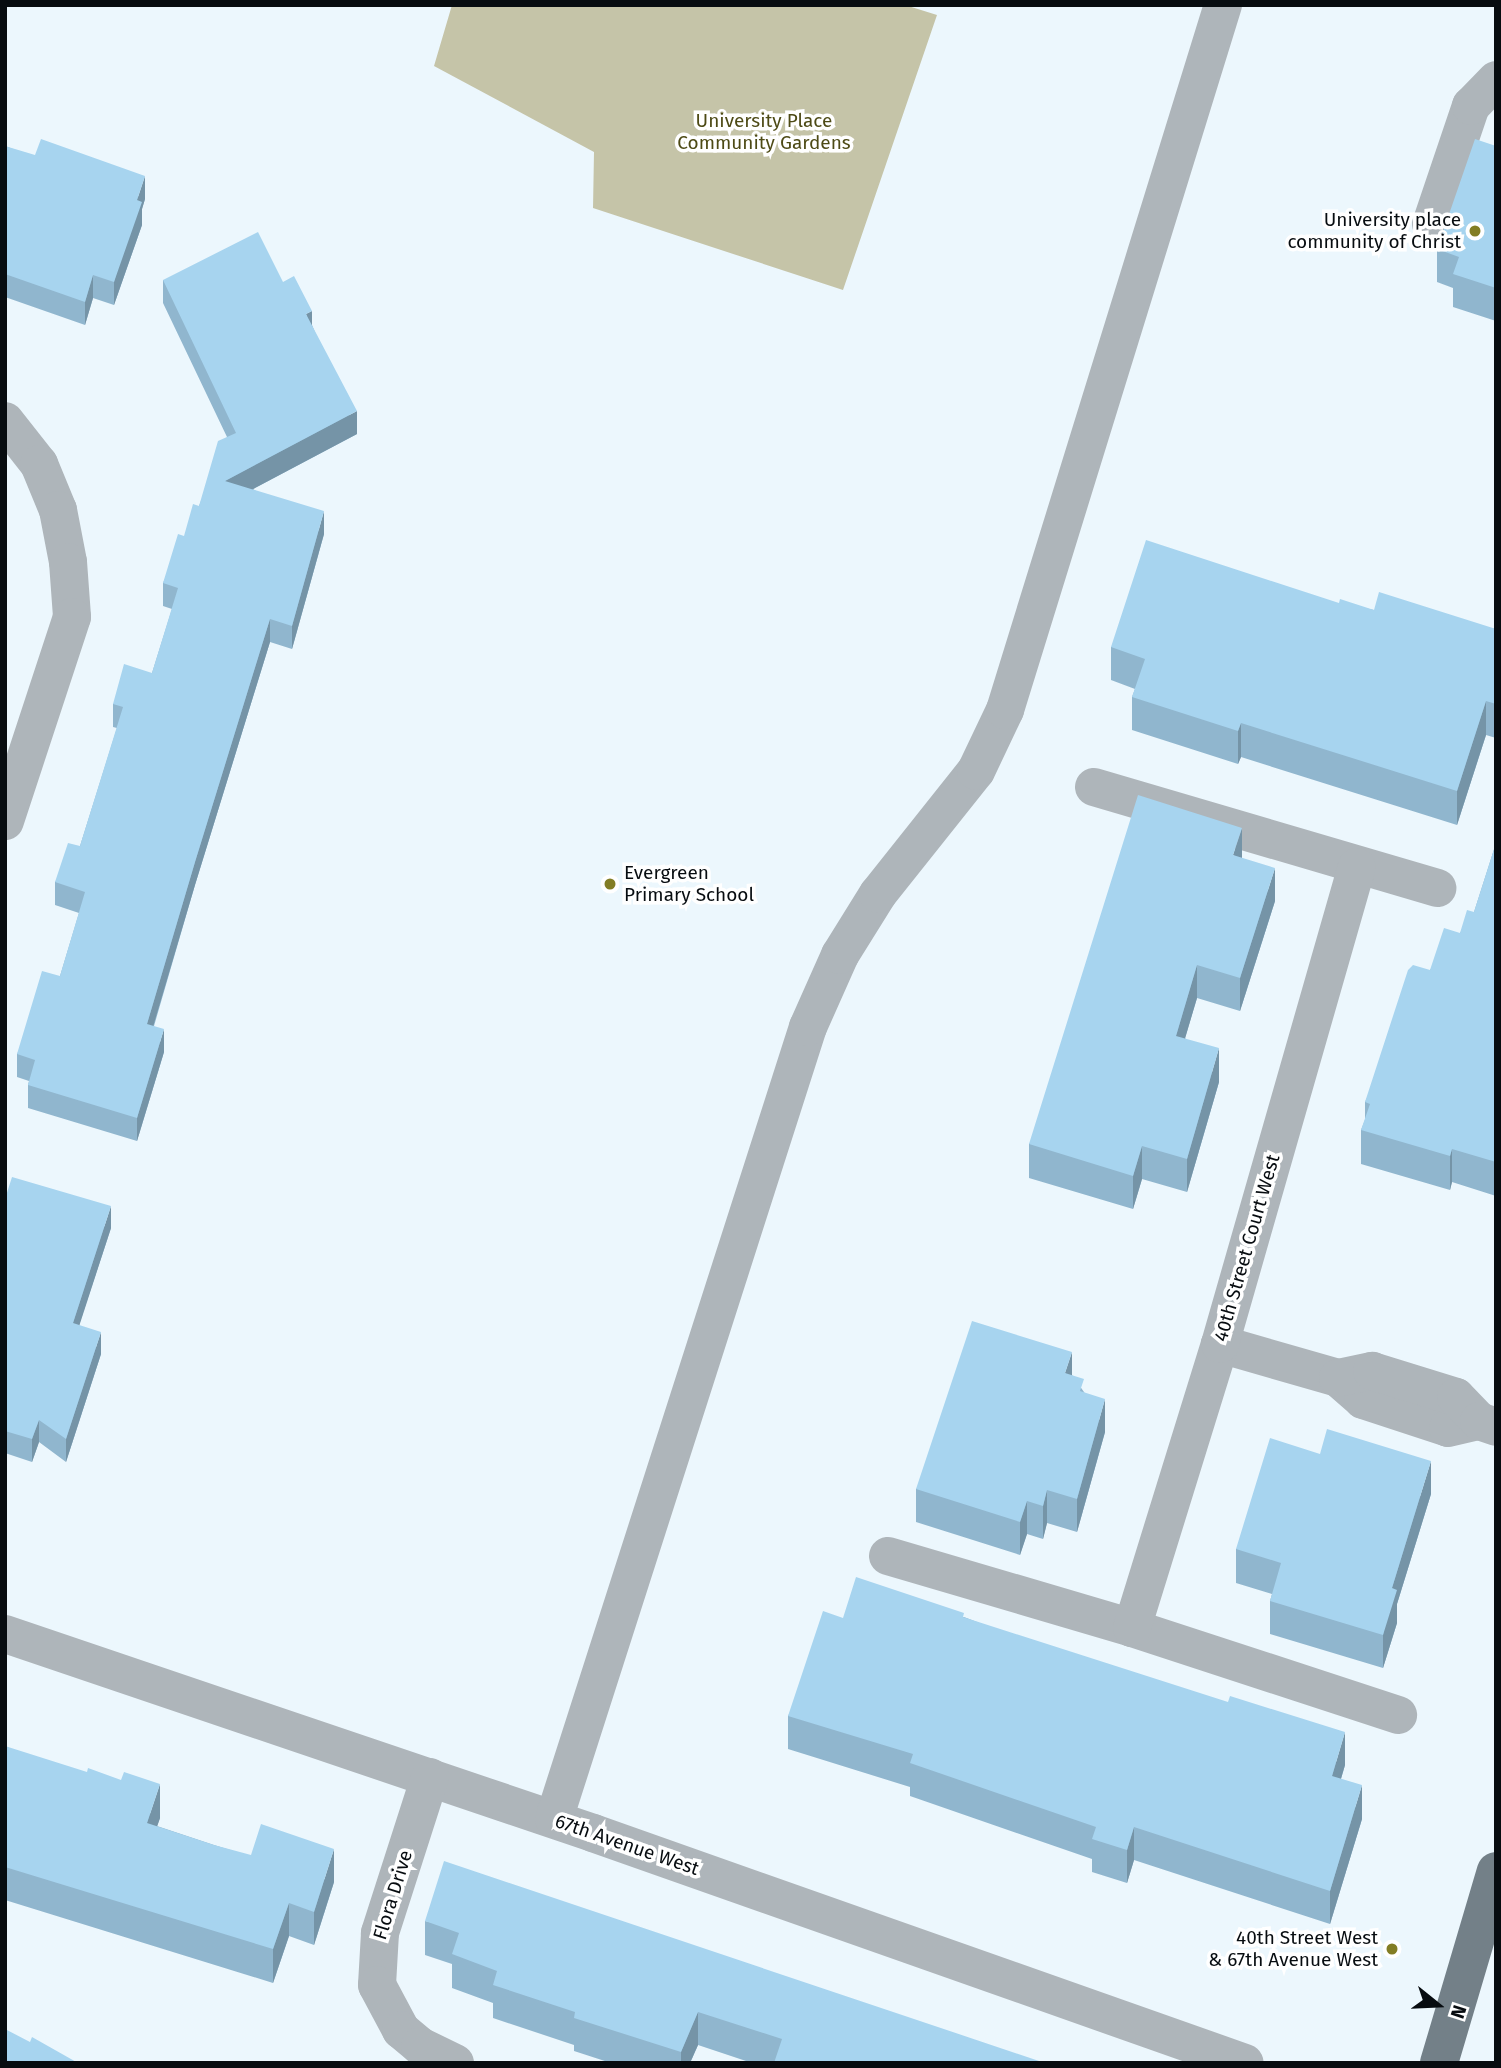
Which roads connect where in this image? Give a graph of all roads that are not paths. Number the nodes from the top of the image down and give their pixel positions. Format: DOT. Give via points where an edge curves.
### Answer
graph roads {
  1 [pos="1223,5"];
  2 [pos="1496,80"];
  3 [pos="1431,224"];
  4 [pos="5,421"];
  5 [pos="1094,787"];
  6 [pos="5,821"];
  7 [pos="1357,867"];
  8 [pos="1437,888"];
  9 [pos="1220,1344"];
  10 [pos="1487,1424"];
  11 [pos="888,1556"];
  12 [pos="1132,1628"];
  13 [pos="5,1634"];
  14 [pos="1398,1715"];
  15 [pos="430,1777"];
  16 [pos="554,1819"];
  17 [pos="1496,1871"];
  18 [pos="455,2063"];
  19 [pos="1245,2063"];
  20 [pos="1439,2063"];
  1 -- 16 [label="street" via="1005,710 976,771 878,894 840,955 808,1027"];
  2 -- 3 [label="street" via="1471,106"];
  4 -- 6 [label="street" via="39,464 58,510 72,617"];
  5 -- 7 [label="street"];
  7 -- 8 [label="street"];
  7 -- 9 [label="street, 40th Street Court West"];
  9 -- 10 [label="street" via="1338,1378 1372,1371 1456,1397"];
  9 -- 12 [label="street, 40th Street Court West"];
  11 -- 12 [label="street"];
  12 -- 14 [label="street"];
  13 -- 15 [label="street, 67th Avenue West"];
  15 -- 16 [label="street, 67th Avenue West"];
  15 -- 18 [label="street, Flora Drive" via="380,1933 377,1985 401,2030 420,2046"];
  16 -- 19 [label="street, 67th Avenue West"];
  17 -- 20 [label="main road"];
}
